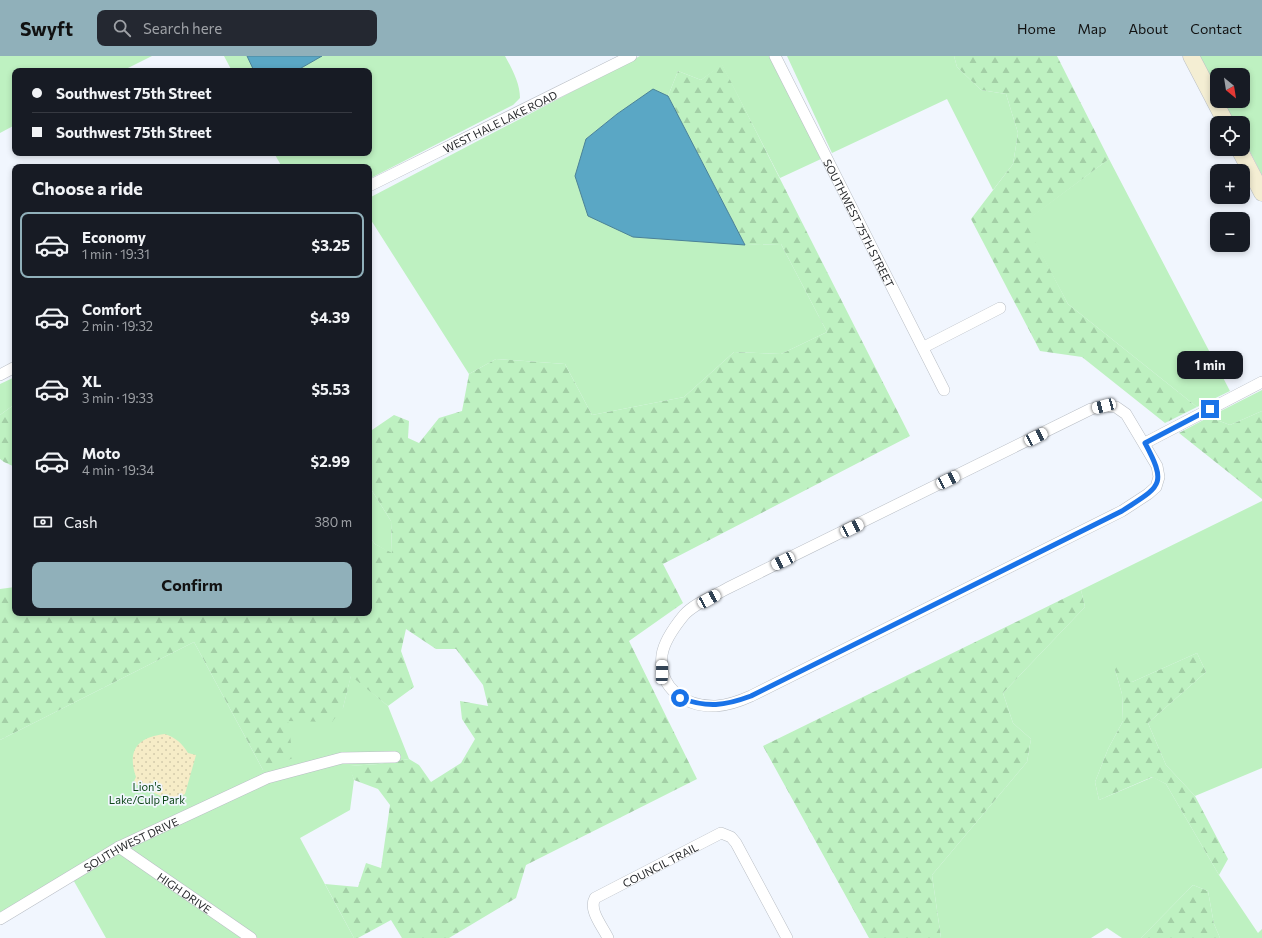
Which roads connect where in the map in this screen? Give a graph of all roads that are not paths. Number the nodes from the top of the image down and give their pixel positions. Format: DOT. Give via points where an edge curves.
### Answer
graph roads {
  1 [pos="631,56"];
  2 [pos="776,56"];
  3 [pos="1191,56"];
  4 [pos="1222,116"];
  5 [pos="1243,156"];
  6 [pos="372,185"];
  7 [pos="1262,193"];
  8 [pos="1000,308"];
  9 [pos="924,347"];
  10 [pos="12,369"];
  11 [pos="0,375"];
  12 [pos="1262,382"];
  13 [pos="944,390"];
  14 [pos="1145,443"];
  15 [pos="395,757"];
  16 [pos="119,847"];
  17 [pos="0,919"];
  18 [pos="251,938"];
  19 [pos="608,938"];
  20 [pos="787,938"];
  1 -- 6 [label="street, WEST HALE LAKE ROAD"];
  2 -- 9 [label="street, SOUTHWEST 75TH STREET"];
  3 -- 4 [label="street"];
  5 -- 7 [label="street"];
  8 -- 9 [label="street"];
  9 -- 13 [label="street, SOUTHWEST 75TH STREET"];
  10 -- 11 [label="street"];
  12 -- 14 [label="street"];
  14 -- 14 [label="street" via="1126,414 1116,407 1091,409 728,588 695,606 669,637 662,654 662,672 668,686 680,698 714,706 730,704 751,696 1122,511 1156,487 1159,477 1158,466"];
  15 -- 16 [label="street, SOUTHWEST DRIVE" via="342,758 267,778"];
  16 -- 17 [label="street, SOUTHWEST DRIVE"];
  16 -- 18 [label="street, HIGH DRIVE"];
  19 -- 20 [label="street, COUNCIL TRAIL" via="594,911 592,903 595,898 721,834 731,837"];
}
